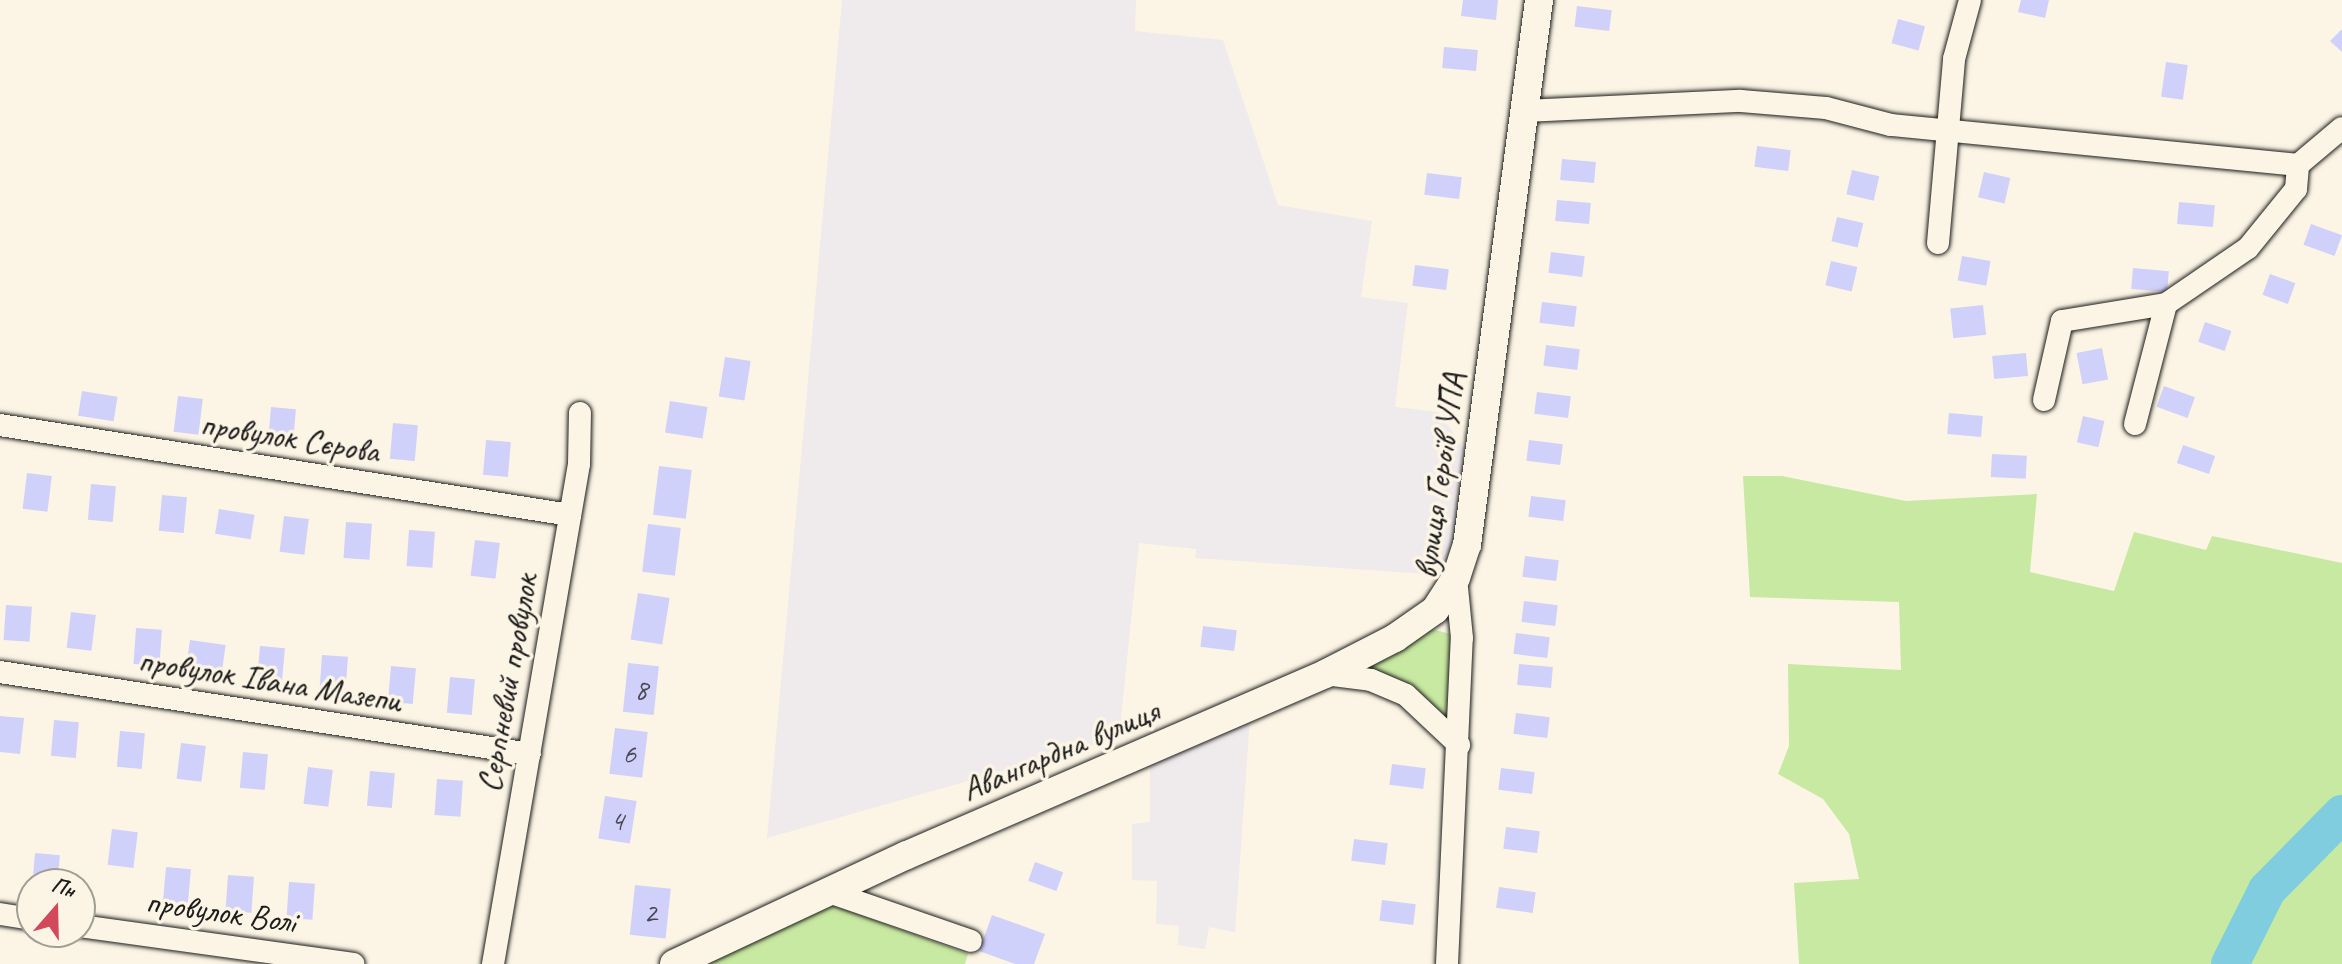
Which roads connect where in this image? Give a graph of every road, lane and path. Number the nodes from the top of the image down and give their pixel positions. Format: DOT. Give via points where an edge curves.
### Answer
graph roads {
  1 [pos="1539,0"];
  2 [pos="1970,0"];
  3 [pos="1525,111"];
  4 [pos="2342,128"];
  5 [pos="1950,129"];
  6 [pos="2298,165"];
  7 [pos="1938,243"];
  8 [pos="2166,304"];
  9 [pos="2044,400"];
  10 [pos="580,413"];
  11 [pos="2135,424"];
  12 [pos="0,425"];
  13 [pos="570,515"];
  14 [pos="1456,578"];
  15 [pos="0,672"];
  16 [pos="1325,674"];
  17 [pos="1459,745"];
  18 [pos="530,754"];
  19 [pos="829,892"];
  20 [pos="96,928"];
  21 [pos="971,941"];
  22 [pos="353,964"];
  23 [pos="493,964"];
  24 [pos="674,964"];
  25 [pos="1447,964"];
  1 -- 3 [label="street, вулиця Героїв УПА"];
  2 -- 5 [label="street" via="1954,59"];
  3 -- 5 [label="street" via="1741,101"];
  3 -- 14 [label="street, вулиця Героїв УПА" via="1467,545"];
  4 -- 6 [label="street"];
  5 -- 6 [label="street"];
  5 -- 7 [label="street"];
  6 -- 8 [label="street" via="2296,189 2248,248"];
  8 -- 9 [label="street" via="2062,321"];
  8 -- 11 [label="street"];
  10 -- 13 [label="street, Серпневий провулок"];
  12 -- 13 [label="street, провулок Сєрова"];
  13 -- 18 [label="street, Серпневий провулок"];
  14 -- 16 [label="street, Авангардна вулиця" via="1425,617"];
  14 -- 17 [label="street, вулиця Героїв УПА" via="1462,638"];
  15 -- 18 [label="street, провулок Івана Мазепи"];
  16 -- 17 [label="street" via="1371,680 1406,695"];
  16 -- 19 [label="street, Авангардна вулиця"];
  17 -- 25 [label="street, вулиця Героїв УПА"];
  18 -- 23 [label="street, Серпневий провулок"];
  19 -- 21 [label="street"];
  19 -- 24 [label="street, Авангардна вулиця"];
  20 -- 22 [label="street, провулок Волі"];
}
